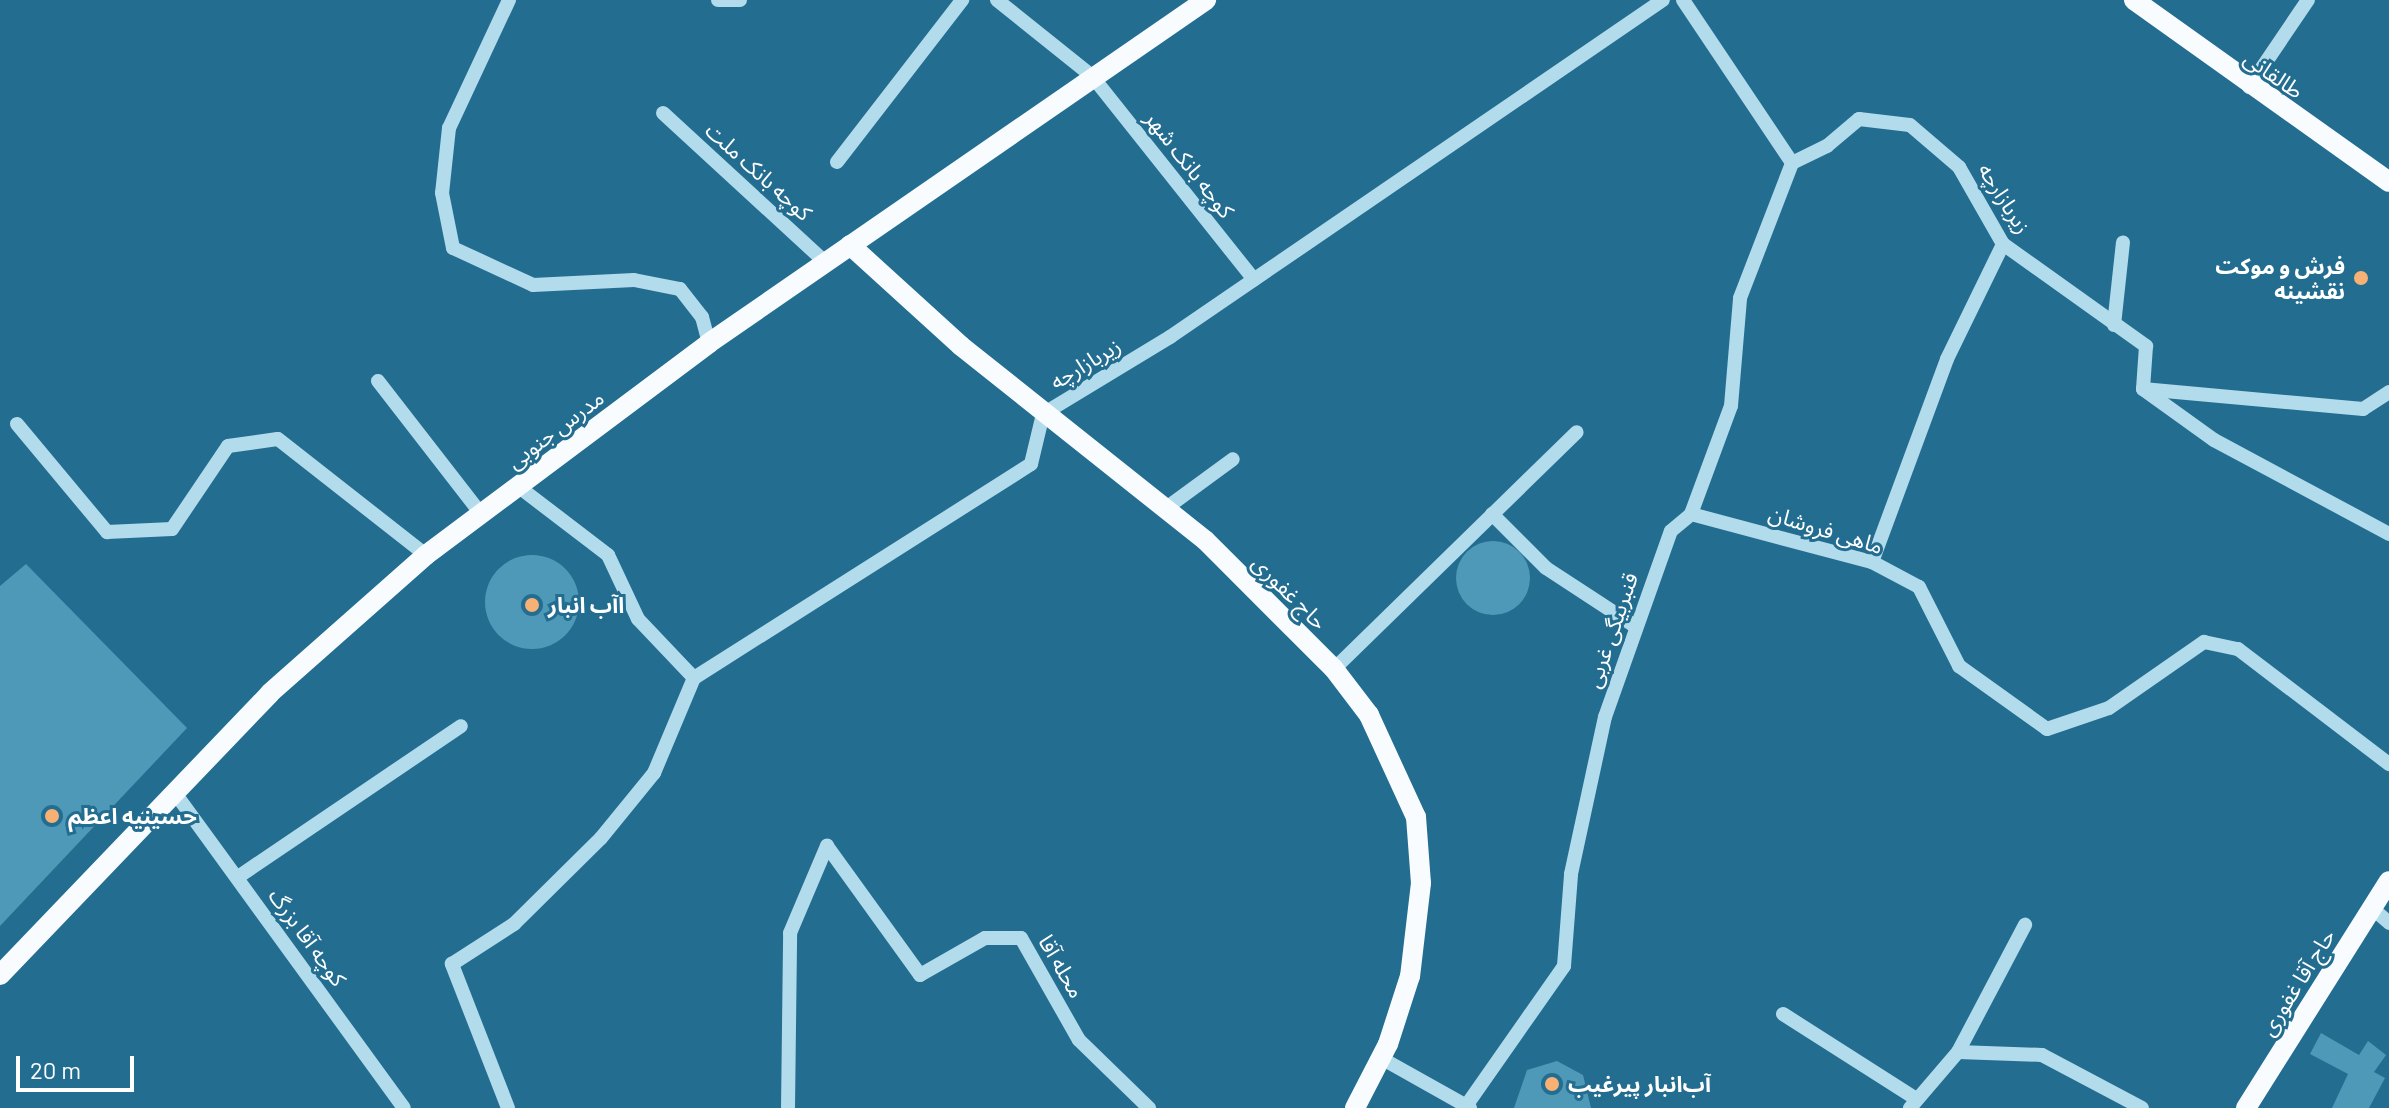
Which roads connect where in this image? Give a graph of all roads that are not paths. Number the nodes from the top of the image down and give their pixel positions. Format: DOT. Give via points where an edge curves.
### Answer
graph roads {
  1 [pos="509,0"];
  2 [pos="718,0"];
  3 [pos="740,0"];
  4 [pos="962,0"];
  5 [pos="997,0"];
  6 [pos="1206,0"];
  7 [pos="1663,0"];
  8 [pos="1683,0"];
  9 [pos="2308,0"];
  10 [pos="2145,3"];
  11 [pos="1092,76"];
  12 [pos="2249,87"];
  13 [pos="663,113"];
  14 [pos="837,162"];
  15 [pos="1792,163"];
  16 [pos="2389,182"];
  17 [pos="2123,242"];
  18 [pos="2003,244"];
  19 [pos="850,245"];
  20 [pos="825,262"];
  21 [pos="1254,280"];
  22 [pos="2114,325"];
  23 [pos="709,343"];
  24 [pos="378,381"];
  25 [pos="2143,389"];
  26 [pos="2389,392"];
  27 [pos="1043,414"];
  28 [pos="17,424"];
  29 [pos="1577,432"];
  30 [pos="1233,459"];
  31 [pos="519,487"];
  32 [pos="1165,509"];
  33 [pos="481,514"];
  34 [pos="1492,514"];
  35 [pos="1691,514"];
  36 [pos="2389,534"];
  37 [pos="426,555"];
  38 [pos="1872,562"];
  39 [pos="1633,625"];
  40 [pos="1334,669"];
  41 [pos="694,678"];
  42 [pos="461,726"];
  43 [pos="2389,764"];
  44 [pos="175,793"];
  45 [pos="238,877"];
  46 [pos="2389,881"];
  47 [pos="2372,908"];
  48 [pos="2389,923"];
  49 [pos="2025,925"];
  50 [pos="0,975"];
  51 [pos="1783,1014"];
  52 [pos="1958,1052"];
  53 [pos="1381,1058"];
  54 [pos="1912,1103"];
  55 [pos="1468,1107"];
  56 [pos="404,1108"];
  57 [pos="508,1108"];
  58 [pos="788,1108"];
  59 [pos="1149,1108"];
  60 [pos="1355,1108"];
  61 [pos="2142,1108"];
  62 [pos="2246,1108"];
  1 -- 23 [label="street" via="449,128 442,193 453,248 533,285 634,280 680,289 702,317"];
  2 -- 3 [label="street"];
  4 -- 14 [label="street"];
  5 -- 11 [label="street, کوچه بانک شهر"];
  6 -- 11 [label="main road, مدرس جنوبی"];
  7 -- 21 [label="street, زیربازارچه"];
  8 -- 15 [label="street"];
  9 -- 12 [label="street"];
  10 -- 12 [label="main road, طالقانی"];
  11 -- 19 [label="main road, مدرس جنوبی"];
  11 -- 21 [label="street, کوچه بانک شهر"];
  12 -- 16 [label="main road, طالقانی"];
  13 -- 20 [label="street, کوچه بانک ملت"];
  15 -- 18 [label="street, زیربازارچه" via="1827,146 1859,119 1910,125 1959,167"];
  15 -- 35 [label="street, قنبربیگی غربی" via="1740,298 1731,406"];
  17 -- 22 [label="street"];
  18 -- 22 [label="street, زیربازارچه"];
  18 -- 38 [label="street" via="1947,359"];
  19 -- 20 [label="main road, مدرس جنوبی"];
  19 -- 27 [label="main road, حاج غفوری"];
  20 -- 23 [label="main road, مدرس جنوبی"];
  21 -- 27 [label="street, زیربازارچه"];
  22 -- 25 [label="street, زیربازارچه" via="2146,346"];
  23 -- 31 [label="main road, مدرس جنوبی"];
  24 -- 33 [label="street"];
  25 -- 26 [label="street" via="2363,409"];
  25 -- 36 [label="street" via="2214,440"];
  27 -- 32 [label="main road, حاج غفوری"];
  27 -- 41 [label="street, زیربازارچه" via="1031,464"];
  28 -- 37 [label="street" via="107,532 172,529 228,446 278,439"];
  29 -- 34 [label="street"];
  30 -- 32 [label="street"];
  31 -- 33 [label="main road, مدرس جنوبی"];
  31 -- 41 [label="street" via="608,555 638,619"];
  32 -- 40 [label="main road, حاج غفوری"];
  33 -- 37 [label="main road, مدرس جنوبی"];
  34 -- 39 [label="street" via="1546,568"];
  34 -- 40 [label="street"];
  35 -- 38 [label="street, ماهی فروشان"];
  35 -- 39 [label="street, قنبربیگی غربی" via="1671,531"];
  37 -- 44 [label="main road, مدرس جنوبی" via="270,693"];
  38 -- 43 [label="street, ماهی فروشان" via="1919,587 1959,666 2047,729 2109,708 2204,642 2238,649"];
  39 -- 55 [label="street, قنبربیگی غربی" via="1571,874 1564,966"];
  40 -- 53 [label="main road, حاج غفوری" via="1375,726 1416,817 1421,883 1410,976"];
  41 -- 57 [label="street" via="654,773 601,838 514,924 452,964"];
  42 -- 45 [label="street"];
  44 -- 45 [label="street, کوچه آقا بزرگ"];
  44 -- 50 [label="main road, مدرس جنوبی"];
  45 -- 56 [label="street, کوچه آقا بزرگ"];
  46 -- 47 [label="main road, حاج آقا غفوری"];
  47 -- 48 [label="street"];
  47 -- 62 [label="main road, حاج آقا غفوری"];
  49 -- 52 [label="street"];
  51 -- 54 [label="street"];
  52 -- 54 [label="street"];
  52 -- 61 [label="street" via="2042,1055"];
  53 -- 55 [label="street"];
  53 -- 60 [label="main road, حاج غفوری"];
  58 -- 59 [label="street, محله آقا" via="783,1010 790,933 827,846 920,975 985,938 1021,938 1079,1040"];
}
